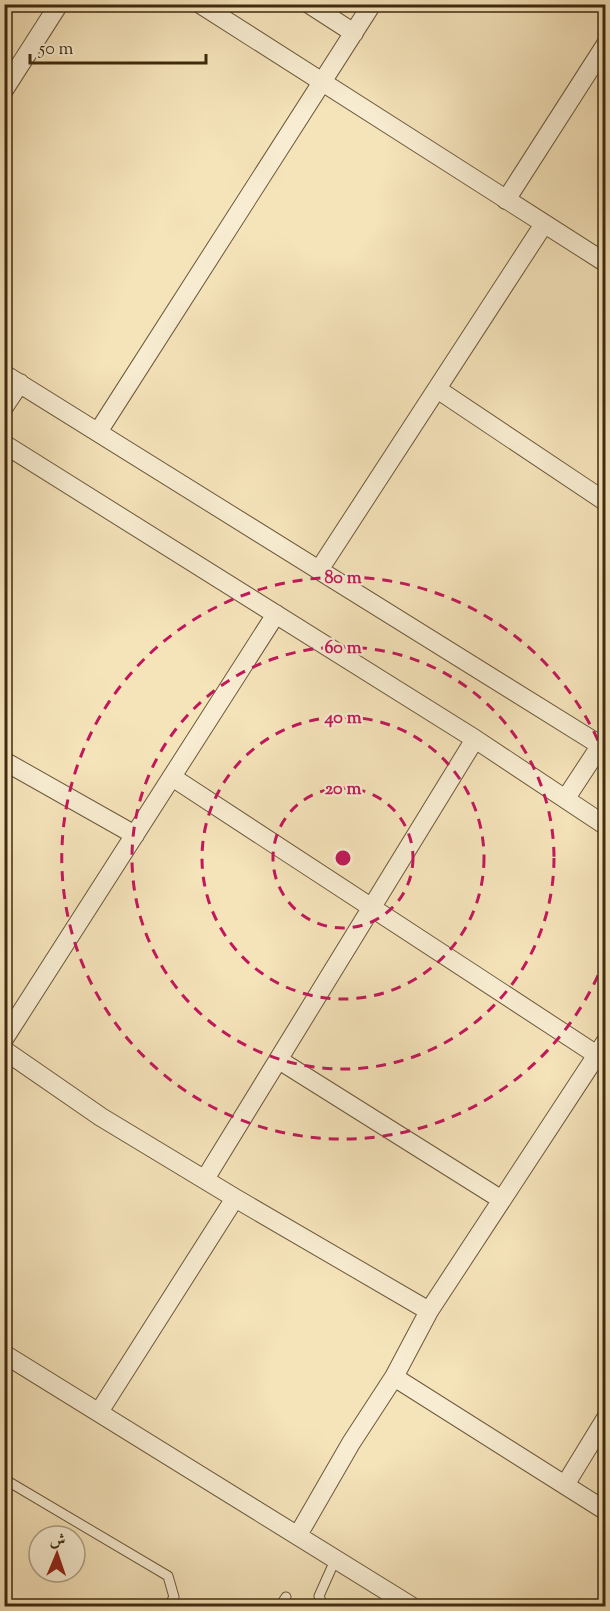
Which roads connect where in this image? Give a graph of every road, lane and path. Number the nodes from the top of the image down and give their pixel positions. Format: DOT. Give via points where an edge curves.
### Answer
graph roads {
  1 [pos="59,4"];
  2 [pos="200,4"];
  3 [pos="309,4"];
  4 [pos="372,4"];
  5 [pos="354,33"];
  6 [pos="606,44"];
  7 [pos="322,82"];
  8 [pos="4,90"];
  9 [pos="506,200"];
  10 [pos="544,224"];
  11 [pos="606,263"];
  12 [pos="12,378"];
  13 [pos="437,389"];
  14 [pos="4,407"];
  15 [pos="98,432"];
  16 [pos="4,444"];
  17 [pos="606,502"];
  18 [pos="319,570"];
  19 [pos="276,614"];
  20 [pos="475,739"];
  21 [pos="603,741"];
  22 [pos="4,761"];
  23 [pos="172,777"];
  24 [pos="566,798"];
  25 [pos="606,826"];
  26 [pos="135,835"];
  27 [pos="372,907"];
  28 [pos="4,1039"];
  29 [pos="601,1048"];
  30 [pos="4,1050"];
  31 [pos="279,1060"];
  32 [pos="205,1179"];
  33 [pos="235,1198"];
  34 [pos="502,1200"];
  35 [pos="429,1311"];
  36 [pos="4,1354"];
  37 [pos="394,1377"];
  38 [pos="99,1412"];
  39 [pos="606,1418"];
  40 [pos="4,1479"];
  41 [pos="565,1485"];
  42 [pos="606,1511"];
  43 [pos="298,1535"];
  44 [pos="336,1558"];
  45 [pos="285,1597"];
  46 [pos="169,1606"];
  47 [pos="280,1606"];
  48 [pos="323,1606"];
  49 [pos="411,1606"];
  1 -- 8 [label="street"];
  2 -- 7 [label="street"];
  3 -- 5 [label="street"];
  4 -- 5 [label="street"];
  5 -- 7 [label="street"];
  6 -- 9 [label="street"];
  7 -- 9 [label="street"];
  7 -- 15 [label="street"];
  9 -- 10 [label="street"];
  10 -- 11 [label="street"];
  10 -- 13 [label="street"];
  12 -- 14 [label="street"];
  12 -- 15 [label="street"];
  13 -- 17 [label="street"];
  13 -- 18 [label="street"];
  15 -- 18 [label="street"];
  16 -- 19 [label="street"];
  18 -- 21 [label="street"];
  19 -- 20 [label="street"];
  19 -- 23 [label="street"];
  20 -- 24 [label="street"];
  20 -- 27 [label="street"];
  21 -- 24 [label="street"];
  22 -- 26 [label="street"];
  23 -- 26 [label="street"];
  23 -- 27 [label="street"];
  24 -- 25 [label="street"];
  26 -- 28 [label="street"];
  27 -- 29 [label="street"];
  27 -- 31 [label="street"];
  29 -- 34 [label="street"];
  30 -- 32 [label="street" via="101,1116"];
  31 -- 32 [label="street"];
  31 -- 34 [label="street"];
  32 -- 33 [label="street"];
  33 -- 35 [label="street"];
  33 -- 38 [label="street"];
  34 -- 35 [label="street"];
  35 -- 37 [label="street"];
  36 -- 38 [label="street"];
  37 -- 41 [label="street"];
  37 -- 43 [label="street"];
  38 -- 43 [label="street"];
  39 -- 41 [label="street"];
  40 -- 46 [label="lane" via="168,1576 174,1597"];
  41 -- 42 [label="street"];
  43 -- 44 [label="street"];
  44 -- 48 [label="lane" via="319,1596"];
  44 -- 49 [label="street"];
  45 -- 47 [label="lane"];
}
